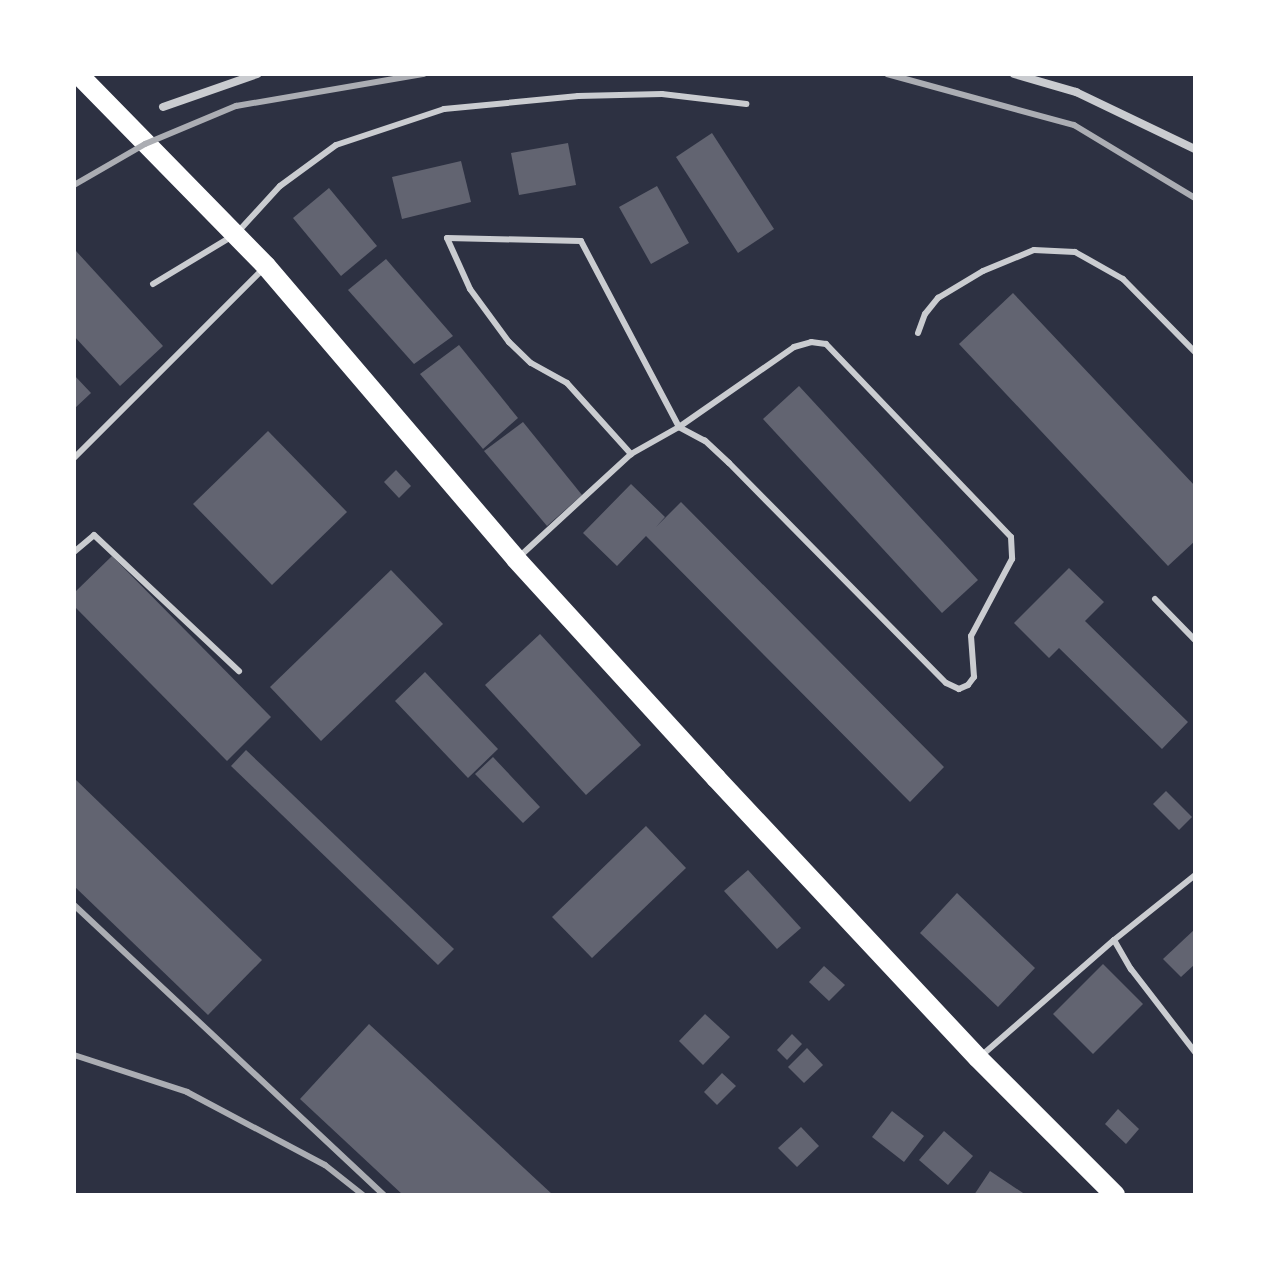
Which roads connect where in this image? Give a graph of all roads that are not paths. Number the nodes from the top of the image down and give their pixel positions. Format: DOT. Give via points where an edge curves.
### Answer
graph roads {
  1 [pos="78,74"];
  2 [pos="257,74"];
  3 [pos="1014,74"];
  4 [pos="746,104"];
  5 [pos="163,107"];
  6 [pos="1195,149"];
  7 [pos="236,234"];
  8 [pos="266,266"];
  9 [pos="153,284"];
  10 [pos="918,333"];
  11 [pos="1195,352"];
  12 [pos="679,427"];
  13 [pos="631,454"];
  14 [pos="74,458"];
  15 [pos="74,552"];
  16 [pos="516,559"];
  17 [pos="1155,599"];
  18 [pos="1195,640"];
  19 [pos="239,671"];
  20 [pos="1195,875"];
  21 [pos="1114,940"];
  22 [pos="1195,1052"];
  23 [pos="978,1058"];
  24 [pos="1115,1195"];
  1 -- 7 [label="main road"];
  2 -- 5 [label="street"];
  3 -- 6 [label="street" via="1076,92"];
  4 -- 7 [label="lane" via="648,95 578,96 444,109 336,145 280,186"];
  7 -- 8 [label="main road"];
  7 -- 9 [label="lane"];
  8 -- 14 [label="lane"];
  8 -- 16 [label="main road"];
  10 -- 11 [label="lane" via="938,298 983,271 1034,250 1075,252 1123,279"];
  12 -- 12 [label="lane" via="794,347 826,344 1011,537 1012,559 971,636 974,677 968,685 959,689 946,683 729,463"];
  12 -- 13 [label="lane"];
  12 -- 13 [label="lane" via="581,241 447,238 470,289 509,342 531,363 567,383"];
  13 -- 16 [label="lane"];
  15 -- 19 [label="lane" via="94,535"];
  16 -- 23 [label="main road"];
  17 -- 18 [label="lane"];
  20 -- 21 [label="lane"];
  21 -- 22 [label="lane"];
  21 -- 23 [label="lane"];
  23 -- 24 [label="main road"];
}
